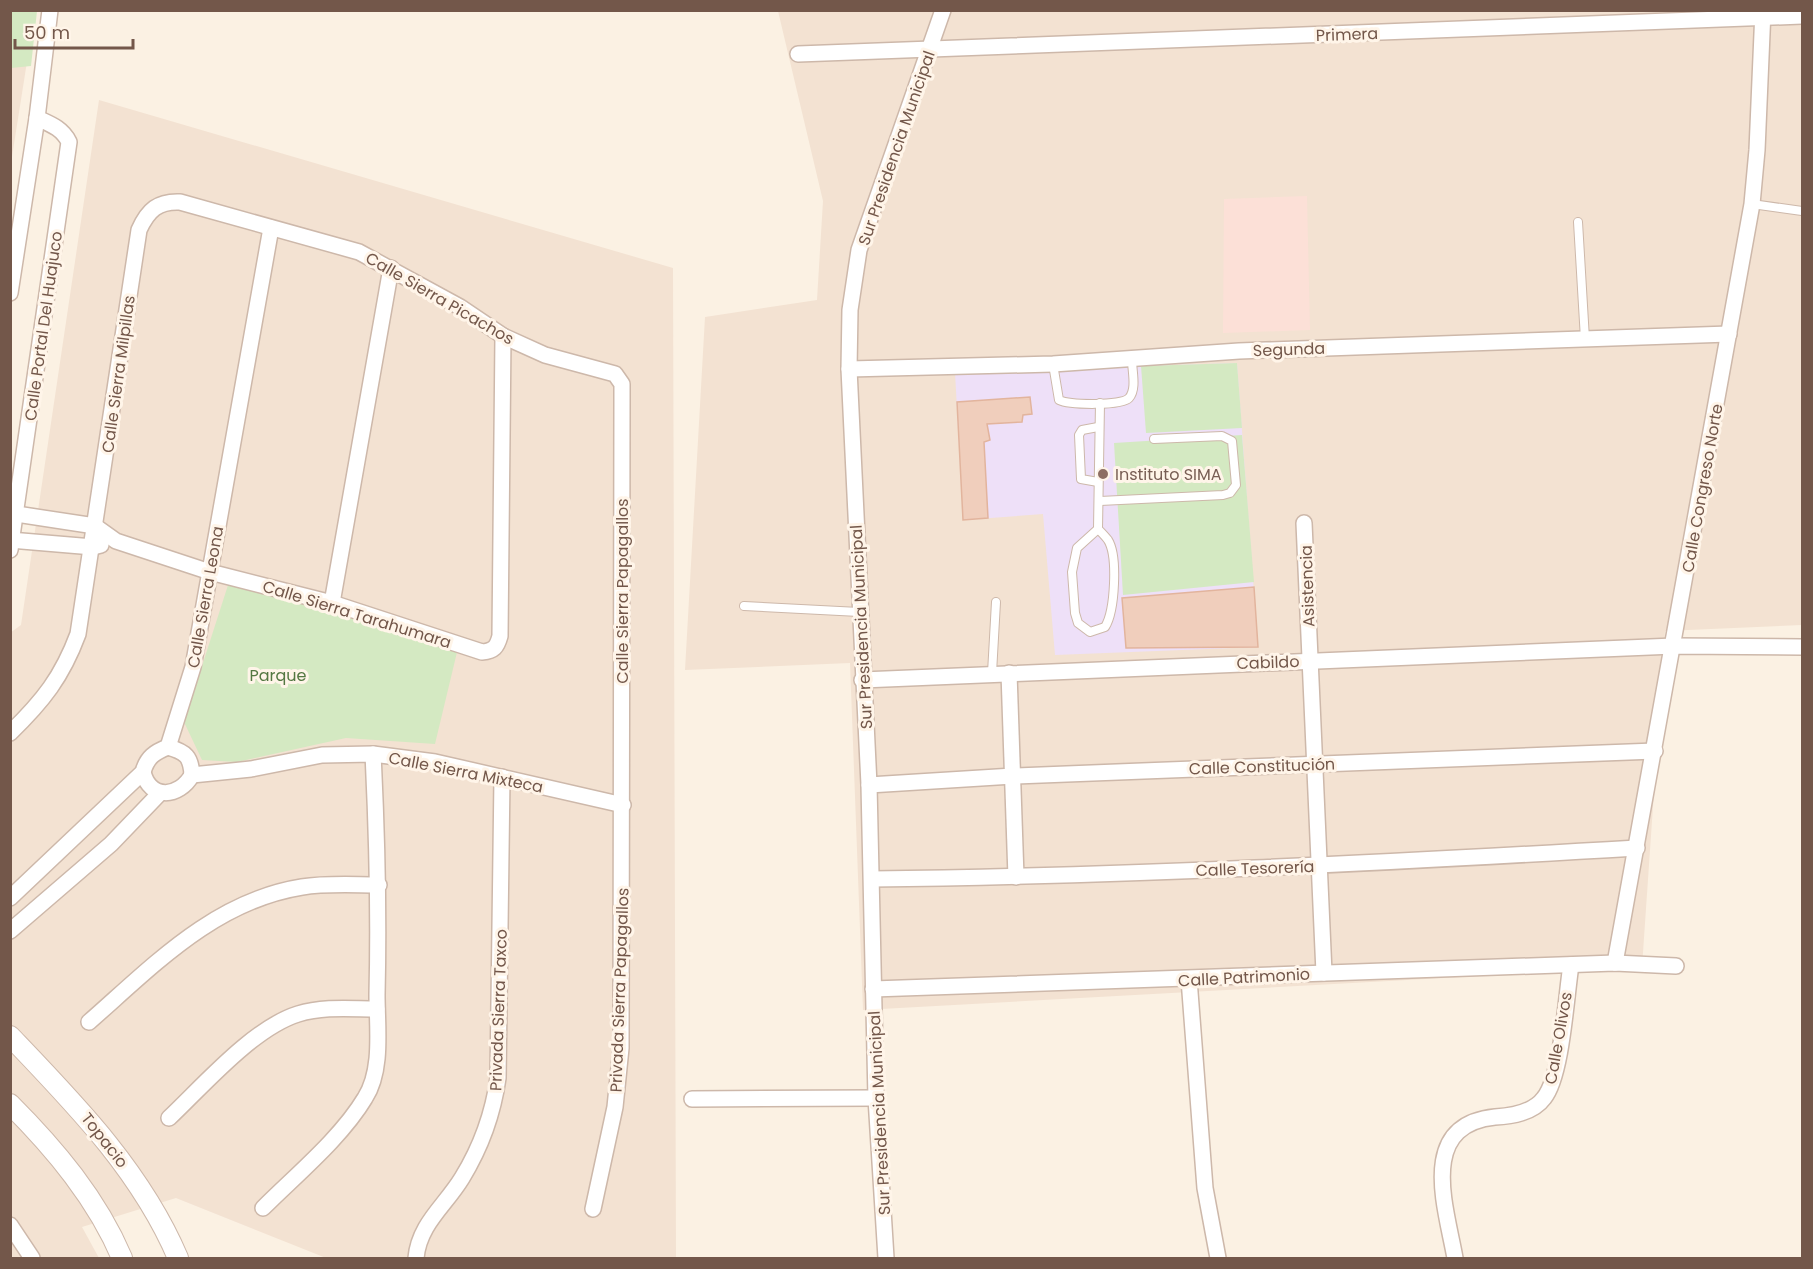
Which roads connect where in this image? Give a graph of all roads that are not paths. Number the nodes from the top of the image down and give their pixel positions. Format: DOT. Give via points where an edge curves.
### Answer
graph roads {
  1 [pos="50,10"];
  2 [pos="943,10"];
  3 [pos="1763,14"];
  4 [pos="1803,16"];
  5 [pos="931,50"];
  6 [pos="798,54"];
  7 [pos="37,118"];
  8 [pos="1752,204"];
  9 [pos="154,206"];
  10 [pos="1803,211"];
  11 [pos="1578,222"];
  12 [pos="270,228"];
  13 [pos="391,268"];
  14 [pos="10,293"];
  15 [pos="1729,334"];
  16 [pos="503,336"];
  17 [pos="1585,339"];
  18 [pos="1132,360"];
  19 [pos="1053,364"];
  20 [pos="849,369"];
  21 [pos="619,378"];
  22 [pos="1100,404"];
  23 [pos="1098,428"];
  24 [pos="1154,439"];
  25 [pos="1098,482"];
  26 [pos="1100,501"];
  27 [pos="14,514"];
  28 [pos="1304,523"];
  29 [pos="95,526"];
  30 [pos="1098,529"];
  31 [pos="116,542"];
  32 [pos="11,543"];
  33 [pos="93,547"];
  34 [pos="210,572"];
  35 [pos="996,602"];
  36 [pos="332,603"];
  37 [pos="744,606"];
  38 [pos="859,612"];
  39 [pos="1674,646"];
  40 [pos="1803,647"];
  41 [pos="1309,660"];
  42 [pos="992,673"];
  43 [pos="1009,673"];
  44 [pos="862,680"];
  45 [pos="10,733"];
  46 [pos="168,747"];
  47 [pos="1655,752"];
  48 [pos="373,754"];
  49 [pos="1315,764"];
  50 [pos="143,772"];
  51 [pos="192,775"];
  52 [pos="1013,776"];
  53 [pos="502,777"];
  54 [pos="869,785"];
  55 [pos="160,793"];
  56 [pos="622,805"];
  57 [pos="1637,848"];
  58 [pos="1318,866"];
  59 [pos="1016,877"];
  60 [pos="872,879"];
  61 [pos="379,885"];
  62 [pos="10,898"];
  63 [pos="12,927"];
  64 [pos="1616,963"];
  65 [pos="1571,965"];
  66 [pos="1676,966"];
  67 [pos="1323,973"];
  68 [pos="1189,979"];
  69 [pos="873,989"];
  70 [pos="377,1009"];
  71 [pos="89,1022"];
  72 [pos="10,1036"];
  73 [pos="876,1098"];
  74 [pos="692,1099"];
  75 [pos="10,1104"];
  76 [pos="169,1118"];
  77 [pos="263,1208"];
  78 [pos="593,1209"];
  79 [pos="10,1225"];
  80 [pos="32,1258"];
  81 [pos="122,1258"];
  82 [pos="178,1258"];
  83 [pos="416,1258"];
  84 [pos="886,1258"];
  85 [pos="1218,1258"];
  86 [pos="1455,1258"];
  1 -- 7 [label="street"];
  2 -- 5 [label="street, Sur Presidencia Municipal"];
  3 -- 4 [label="street, Primera"];
  3 -- 5 [label="street, Primera"];
  3 -- 8 [label="street, Calle Congreso Norte"];
  5 -- 6 [label="street, Primera"];
  5 -- 20 [label="street, Sur Presidencia Municipal" via="859,250 850,310"];
  7 -- 14 [label="street"];
  7 -- 27 [label="street, Calle Portal Del Huajuco" via="65,134 69,142"];
  8 -- 10 [label="lane"];
  8 -- 15 [label="street, Calle Congreso Norte"];
  9 -- 12 [label="street, Calle Sierra Picachos" via="166,201 180,202"];
  9 -- 29 [label="street, Calle Sierra Milpillas" via="139,230"];
  11 -- 17 [label="lane"];
  12 -- 13 [label="street, Calle Sierra Picachos" via="359,252"];
  12 -- 34 [label="street, Calle Sierra Leona"];
  13 -- 16 [label="street, Calle Sierra Picachos"];
  13 -- 36 [label="street"];
  15 -- 17 [label="street, Segunda"];
  15 -- 39 [label="street, Calle Congreso Norte"];
  16 -- 21 [label="street, Calle Sierra Picachos" via="545,355"];
  16 -- 36 [label="street, Calle Sierra Tarahumara" via="500,636 495,649 483,652"];
  17 -- 18 [label="street, Segunda" via="1239,351"];
  18 -- 19 [label="street, Segunda"];
  18 -- 22 [label="lane" via="1130,398"];
  19 -- 20 [label="street, Segunda"];
  19 -- 22 [label="lane" via="1059,400 1069,404"];
  20 -- 38 [label="street, Sur Presidencia Municipal"];
  21 -- 56 [label="street, Calle Sierra Papagallos"];
  22 -- 23 [label="lane"];
  23 -- 25 [label="lane"];
  23 -- 25 [label="lane" via="1080,432 1079,476 1083,482"];
  24 -- 26 [label="lane" via="1222,436 1232,441 1236,485 1223,495"];
  25 -- 26 [label="lane"];
  26 -- 30 [label="lane"];
  27 -- 29 [label="street, Calle Sierra Tarahumara"];
  27 -- 32 [label="street, Calle Portal Del Huajuco"];
  28 -- 41 [label="street, Asistencia"];
  29 -- 31 [label="street, Calle Sierra Tarahumara"];
  29 -- 33 [label="street, Calle Sierra Milpillas"];
  30 -- 30 [label="lane" via="1112,552 1113,602 1105,627 1090,632 1078,623 1072,572 1077,548"];
  31 -- 33 [label="street, Calle Sierra Tarahumara"];
  31 -- 34 [label="street, Calle Sierra Tarahumara"];
  32 -- 33 [label="street, Calle Sierra Tarahumara"];
  33 -- 45 [label="street, Calle Sierra Milpillas" via="78,634 68,661 56,684"];
  34 -- 36 [label="street, Calle Sierra Tarahumara"];
  34 -- 46 [label="street, Calle Sierra Leona" via="193,667"];
  35 -- 42 [label="lane"];
  37 -- 38 [label="lane"];
  38 -- 44 [label="street, Sur Presidencia Municipal"];
  39 -- 40 [label="street, Cabildo"];
  39 -- 41 [label="street, Cabildo"];
  39 -- 47 [label="street, Calle Congreso Norte"];
  41 -- 43 [label="street, Cabildo"];
  41 -- 49 [label="street, Asistencia"];
  42 -- 43 [label="street, Cabildo"];
  42 -- 44 [label="street, Cabildo"];
  43 -- 52 [label="street"];
  44 -- 54 [label="street, Sur Presidencia Municipal"];
  46 -- 50 [label="street" via="154,753"];
  46 -- 51 [label="street" via="186,754"];
  47 -- 49 [label="street, Calle Constitución"];
  47 -- 57 [label="street, Calle Congreso Norte"];
  48 -- 51 [label="street, Calle Sierra Mixteca" via="322,755 251,769"];
  48 -- 53 [label="street, Calle Sierra Mixteca" via="435,762"];
  48 -- 61 [label="street"];
  49 -- 52 [label="street, Calle Constitución"];
  49 -- 58 [label="street, Asistencia"];
  50 -- 55 [label="street" via="151,789"];
  50 -- 62 [label="street"];
  51 -- 55 [label="street" via="187,785 172,794"];
  52 -- 54 [label="street, Calle Constitución"];
  52 -- 59 [label="street"];
  53 -- 56 [label="street, Calle Sierra Mixteca"];
  53 -- 83 [label="street, Privada Sierra Taxco" via="495,1100 484,1137 421,1235"];
  54 -- 60 [label="street, Sur Presidencia Municipal"];
  55 -- 63 [label="street" via="111,844"];
  56 -- 78 [label="street, Privada Sierra Papagallos" via="619,1076"];
  57 -- 58 [label="street, Calle Tesorería"];
  57 -- 64 [label="street, Calle Congreso Norte"];
  58 -- 59 [label="street, Calle Tesorería"];
  58 -- 67 [label="street, Asistencia"];
  59 -- 60 [label="street, Calle Tesorería"];
  60 -- 69 [label="street, Sur Presidencia Municipal"];
  61 -- 70 [label="street"];
  61 -- 71 [label="street" via="303,887 227,911 164,956"];
  64 -- 65 [label="street, Calle Patrimonio"];
  64 -- 66 [label="street, Calle Patrimonio"];
  65 -- 67 [label="street, Calle Patrimonio"];
  65 -- 86 [label="street, Calle Olivos" via="1554,1077 1544,1099 1513,1116 1467,1124 1445,1149 1442,1182"];
  67 -- 68 [label="street, Calle Patrimonio"];
  68 -- 69 [label="street, Calle Patrimonio"];
  68 -- 85 [label="street" via="1205,1188"];
  69 -- 73 [label="street, Sur Presidencia Municipal"];
  70 -- 76 [label="street" via="319,1010 278,1023 253,1040"];
  70 -- 77 [label="street" via="377,1050 366,1098"];
  72 -- 82 [label="street, Topacio" via="79,1107 121,1158"];
  73 -- 74 [label="street"];
  73 -- 84 [label="street, Sur Presidencia Municipal"];
  75 -- 81 [label="street" via="74,1176"];
  79 -- 80 [label="street"];
}
